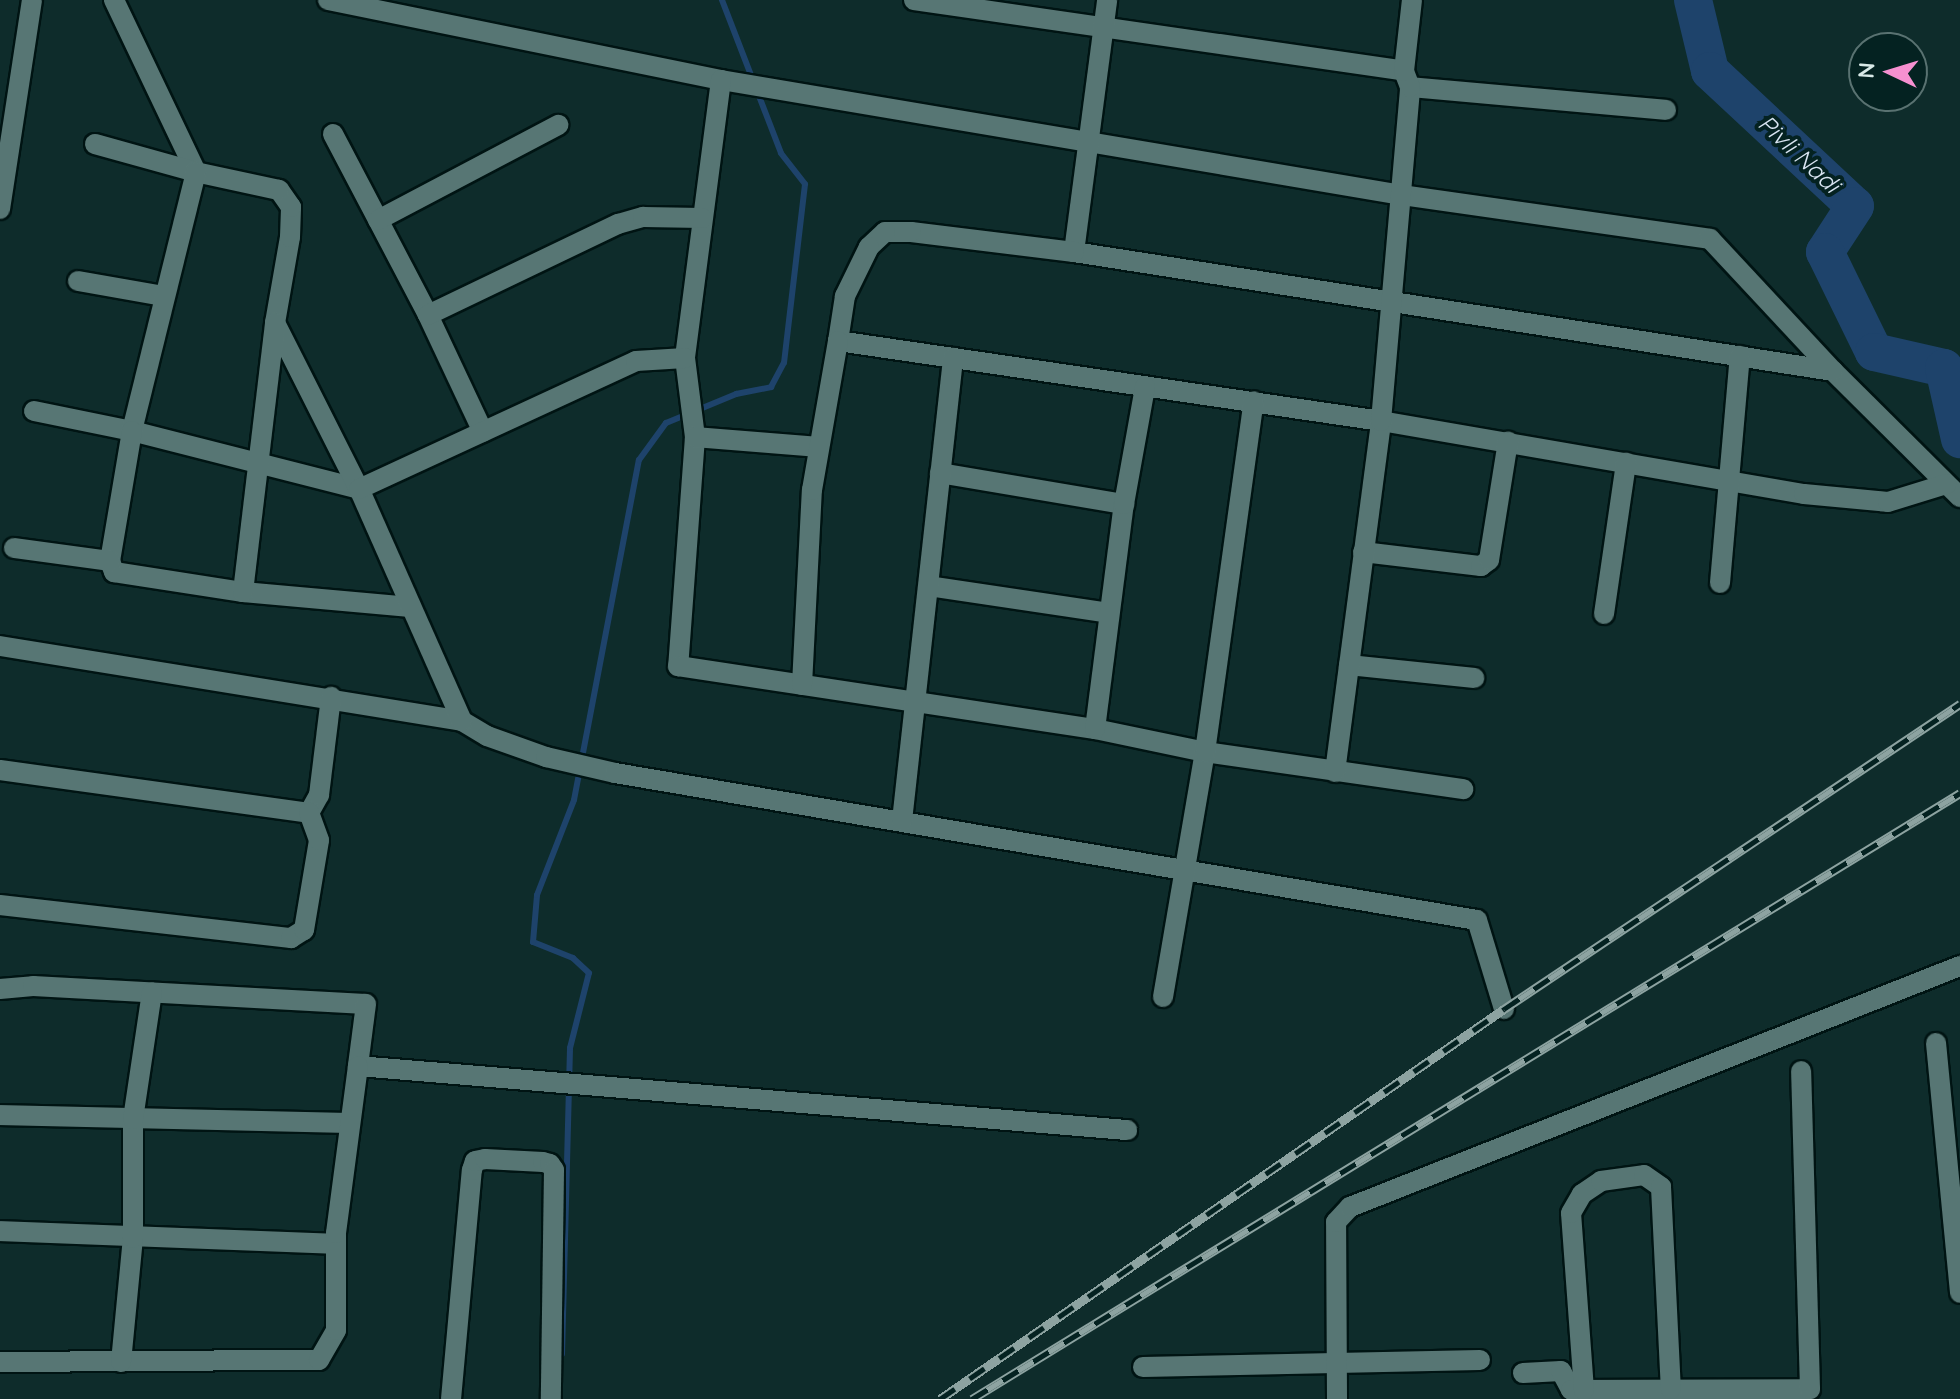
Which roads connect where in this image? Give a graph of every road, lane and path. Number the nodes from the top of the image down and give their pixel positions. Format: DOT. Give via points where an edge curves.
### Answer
graph roads {
  1 [pos="32,0"];
  2 [pos="114,0"];
  3 [pos="328,0"];
  4 [pos="914,0"];
  5 [pos="1107,0"];
  6 [pos="1412,0"];
  7 [pos="1105,26"];
  8 [pos="1407,79"];
  9 [pos="721,80"];
  10 [pos="1666,110"];
  11 [pos="558,125"];
  12 [pos="333,134"];
  13 [pos="1089,140"];
  14 [pos="95,144"];
  15 [pos="196,172"];
  16 [pos="1402,195"];
  17 [pos="0,209"];
  18 [pos="702,218"];
  19 [pos="378,220"];
  20 [pos="1074,252"];
  21 [pos="78,281"];
  22 [pos="163,296"];
  23 [pos="1392,301"];
  24 [pos="428,315"];
  25 [pos="275,323"];
  26 [pos="838,341"];
  27 [pos="1740,356"];
  28 [pos="685,358"];
  29 [pos="953,358"];
  30 [pos="1833,371"];
  31 [pos="1145,387"];
  32 [pos="1254,401"];
  33 [pos="34,411"];
  34 [pos="1381,421"];
  35 [pos="132,431"];
  36 [pos="483,432"];
  37 [pos="695,437"];
  38 [pos="1508,442"];
  39 [pos="819,447"];
  40 [pos="1626,463"];
  41 [pos="256,465"];
  42 [pos="940,473"];
  43 [pos="1730,481"];
  44 [pos="359,489"];
  45 [pos="1953,490"];
  46 [pos="1124,504"];
  47 [pos="14,548"];
  48 [pos="1363,552"];
  49 [pos="110,561"];
  50 [pos="1720,583"];
  51 [pos="929,586"];
  52 [pos="243,592"];
  53 [pos="410,607"];
  54 [pos="1109,613"];
  55 [pos="1604,614"];
  56 [pos="0,646"];
  57 [pos="1349,665"];
  58 [pos="1474,678"];
  59 [pos="802,685"];
  60 [pos="331,697"];
  61 [pos="918,703"];
  62 [pos="462,721"];
  63 [pos="1095,729"];
  64 [pos="1205,752"];
  65 [pos="0,770"];
  66 [pos="1335,772"];
  67 [pos="1463,789"];
  68 [pos="309,813"];
  69 [pos="902,821"];
  70 [pos="1185,870"];
  71 [pos="0,905"];
  72 [pos="1960,966"];
  73 [pos="0,989"];
  74 [pos="152,992"];
  75 [pos="1163,997"];
  76 [pos="1504,1009"];
  77 [pos="1936,1043"];
  78 [pos="358,1066"];
  79 [pos="1801,1071"];
  80 [pos="0,1115"];
  81 [pos="133,1119"];
  82 [pos="350,1123"];
  83 [pos="1127,1130"];
  84 [pos="0,1231"];
  85 [pos="133,1238"];
  86 [pos="336,1244"];
  87 [pos="1960,1293"];
  88 [pos="1480,1360"];
  89 [pos="0,1362"];
  90 [pos="121,1362"];
  91 [pos="1338,1365"];
  92 [pos="1143,1367"];
  93 [pos="1523,1373"];
  94 [pos="1584,1390"];
  95 [pos="1680,1392"];
  96 [pos="451,1399"];
  97 [pos="551,1399"];
  98 [pos="1337,1399"];
  1 -- 17 [label="street"];
  2 -- 15 [label="street"];
  3 -- 9 [label="street"];
  4 -- 7 [label="street"];
  5 -- 7 [label="street"];
  6 -- 8 [label="street"];
  7 -- 8 [label="street"];
  7 -- 13 [label="street"];
  8 -- 10 [label="street"];
  8 -- 16 [label="street"];
  9 -- 13 [label="street"];
  9 -- 18 [label="street"];
  11 -- 19 [label="street"];
  12 -- 19 [label="street"];
  13 -- 16 [label="street"];
  13 -- 20 [label="street"];
  14 -- 15 [label="street"];
  15 -- 22 [label="street"];
  15 -- 25 [label="street" via="279,190 291,207"];
  16 -- 23 [label="street"];
  16 -- 30 [label="street" via="1710,239"];
  18 -- 24 [label="street" via="643,217 618,224"];
  18 -- 28 [label="street"];
  19 -- 24 [label="street"];
  20 -- 23 [label="street"];
  20 -- 26 [label="street" via="885,232 869,247 845,296"];
  21 -- 22 [label="street"];
  22 -- 35 [label="street"];
  23 -- 27 [label="street"];
  23 -- 34 [label="street"];
  24 -- 36 [label="street"];
  25 -- 41 [label="street"];
  25 -- 44 [label="street"];
  26 -- 29 [label="street"];
  26 -- 39 [label="street"];
  27 -- 30 [label="street"];
  27 -- 43 [label="street"];
  28 -- 36 [label="street" via="636,361"];
  28 -- 37 [label="street"];
  29 -- 31 [label="street"];
  29 -- 42 [label="street"];
  30 -- 45 [label="street"];
  31 -- 32 [label="street"];
  31 -- 46 [label="street"];
  32 -- 34 [label="street"];
  32 -- 64 [label="street"];
  33 -- 35 [label="street"];
  34 -- 38 [label="street"];
  34 -- 48 [label="street"];
  35 -- 41 [label="street"];
  35 -- 49 [label="street"];
  36 -- 44 [label="street"];
  37 -- 39 [label="street"];
  37 -- 59 [label="street" via="678,666"];
  38 -- 40 [label="street"];
  38 -- 48 [label="street" via="1489,560 1481,566"];
  39 -- 59 [label="street"];
  40 -- 43 [label="street"];
  40 -- 55 [label="street"];
  41 -- 44 [label="street"];
  41 -- 52 [label="street"];
  42 -- 46 [label="street"];
  42 -- 51 [label="street"];
  43 -- 45 [label="street" via="1888,502"];
  43 -- 50 [label="street"];
  44 -- 53 [label="street"];
  46 -- 54 [label="street"];
  47 -- 49 [label="street"];
  48 -- 57 [label="street"];
  49 -- 52 [label="street" via="114,572"];
  51 -- 54 [label="street"];
  51 -- 61 [label="street"];
  52 -- 53 [label="street"];
  53 -- 62 [label="street"];
  54 -- 63 [label="street"];
  56 -- 60 [label="street"];
  57 -- 58 [label="street"];
  57 -- 66 [label="street"];
  59 -- 61 [label="street"];
  60 -- 62 [label="street"];
  60 -- 68 [label="street" via="319,795"];
  61 -- 63 [label="street"];
  61 -- 69 [label="street"];
  62 -- 69 [label="street" via="546,757 615,773"];
  63 -- 64 [label="street"];
  64 -- 66 [label="street"];
  64 -- 70 [label="street"];
  65 -- 68 [label="street"];
  66 -- 67 [label="street"];
  68 -- 71 [label="street" via="319,840 304,930 291,938"];
  69 -- 70 [label="street"];
  70 -- 75 [label="street"];
  70 -- 76 [label="street" via="1477,920"];
  72 -- 91 [label="street" via="1350,1207 1336,1222"];
  73 -- 74 [label="street"];
  74 -- 78 [label="street" via="366,1004"];
  74 -- 81 [label="street"];
  77 -- 87 [label="street"];
  78 -- 82 [label="street"];
  78 -- 83 [label="street"];
  79 -- 95 [label="street" via="1810,1389"];
  80 -- 81 [label="street"];
  81 -- 82 [label="street"];
  81 -- 85 [label="street"];
  82 -- 86 [label="street"];
  84 -- 85 [label="street"];
  85 -- 86 [label="street"];
  85 -- 90 [label="street"];
  86 -- 90 [label="street" via="336,1330 319,1360"];
  88 -- 91 [label="street"];
  89 -- 90 [label="street"];
  91 -- 92 [label="street"];
  91 -- 98 [label="street"];
  93 -- 94 [label="street" via="1561,1371 1571,1390"];
  94 -- 95 [label="street"];
  94 -- 95 [label="street" via="1571,1213 1582,1194 1601,1181 1644,1175 1661,1187"];
  96 -- 97 [label="street" via="472,1170 475,1161 485,1159 543,1162 554,1170"];
}
